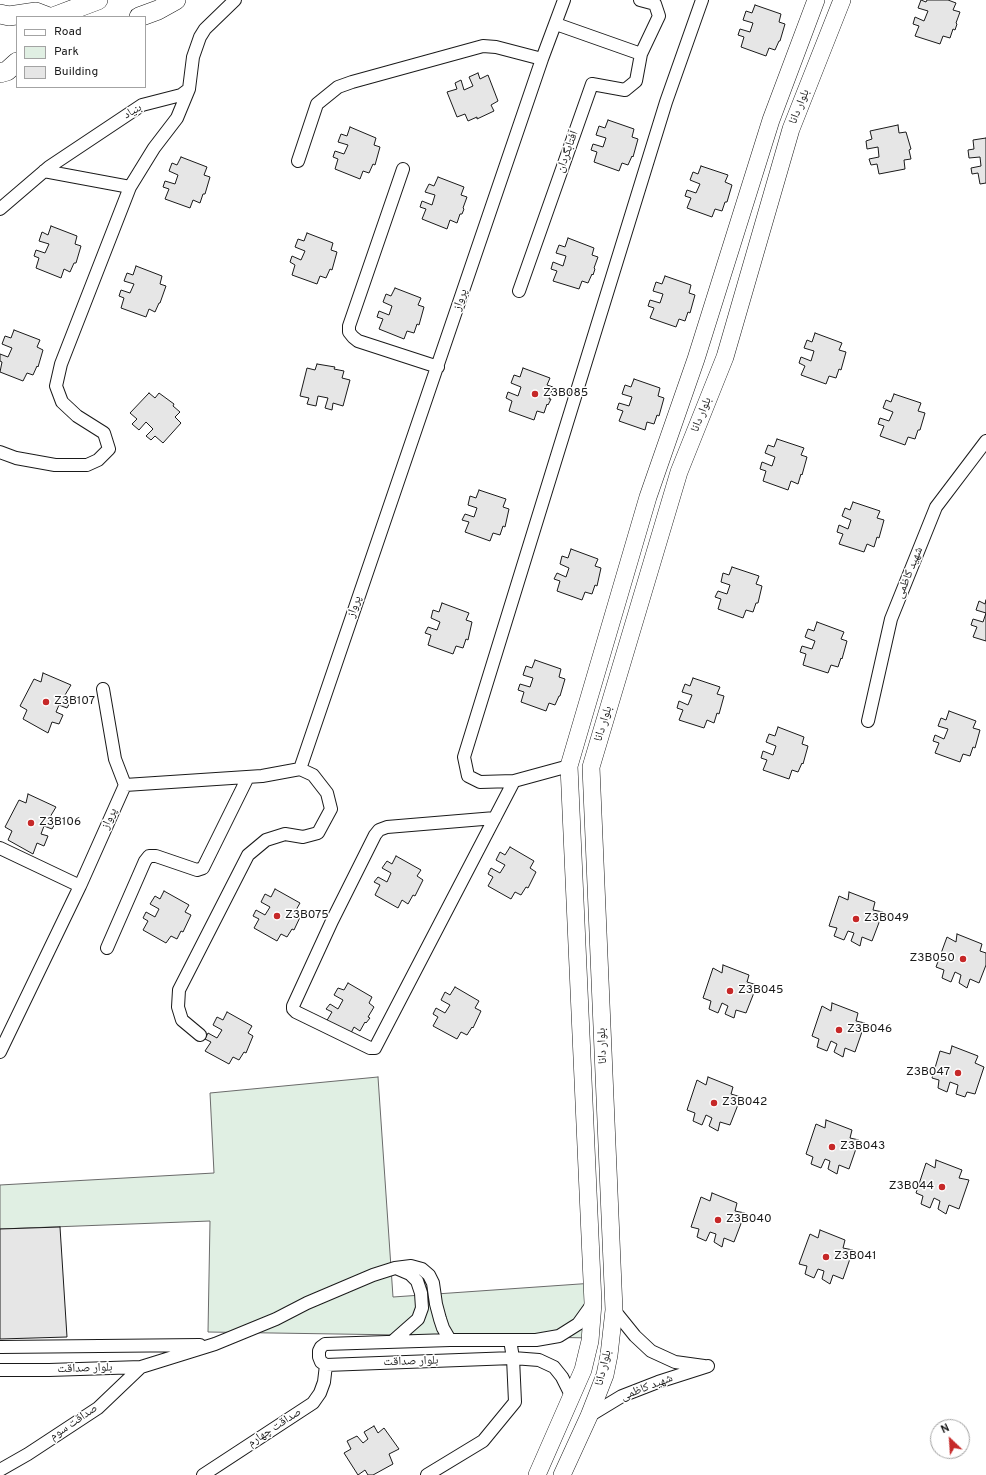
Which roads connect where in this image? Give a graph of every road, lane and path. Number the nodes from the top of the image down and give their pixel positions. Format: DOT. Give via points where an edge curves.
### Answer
graph roads {
  1 [pos="98,0"];
  2 [pos="176,0"];
  3 [pos="235,0"];
  4 [pos="564,0"];
  5 [pos="640,0"];
  6 [pos="702,0"];
  7 [pos="816,0"];
  8 [pos="842,0"];
  9 [pos="0,14"];
  10 [pos="46,16"];
  11 [pos="56,16"];
  12 [pos="142,16"];
  13 [pos="556,24"];
  14 [pos="16,25"];
  15 [pos="0,29"];
  16 [pos="641,54"];
  17 [pos="16,58"];
  18 [pos="542,59"];
  19 [pos="0,61"];
  20 [pos="16,63"];
  21 [pos="0,73"];
  22 [pos="189,89"];
  23 [pos="298,160"];
  24 [pos="403,169"];
  25 [pos="44,171"];
  26 [pos="130,187"];
  27 [pos="0,209"];
  28 [pos="519,291"];
  29 [pos="438,367"];
  30 [pos="986,441"];
  31 [pos="0,452"];
  32 [pos="103,690"];
  33 [pos="868,721"];
  34 [pos="569,766"];
  35 [pos="300,769"];
  36 [pos="248,777"];
  37 [pos="514,781"];
  38 [pos="125,785"];
  39 [pos="495,818"];
  40 [pos="0,848"];
  41 [pos="80,886"];
  42 [pos="107,948"];
  43 [pos="200,1035"];
  44 [pos="0,1052"];
  45 [pos="395,1268"];
  46 [pos="593,1303"];
  47 [pos="614,1310"];
  48 [pos="450,1340"];
  49 [pos="510,1340"];
  50 [pos="393,1341"];
  51 [pos="215,1344"];
  52 [pos="0,1347"];
  53 [pos="513,1358"];
  54 [pos="326,1366"];
  55 [pos="141,1367"];
  56 [pos="0,1370"];
  57 [pos="572,1397"];
  58 [pos="589,1416"];
  59 [pos="0,1470"];
  60 [pos="203,1475"];
  61 [pos="427,1475"];
  62 [pos="537,1475"];
  63 [pos="562,1475"];
  1 -- 11 [label="main road"];
  2 -- 12 [label="main road"];
  3 -- 22 [label="street" via="200,37 193,58"];
  4 -- 13 [label="street, پرواز"];
  5 -- 16 [label="street, آفتابگردان" via="655,4 659,16"];
  6 -- 37 [label="street" via="666,102 464,757 468,776 480,782"];
  7 -- 34 [label="street, بلوار دانا" via="771,120 696,359 648,497"];
  8 -- 47 [label="street, بلوار دانا" via="791,128 725,357 679,472 591,767"];
  9 -- 10 [label="main road" via="9,16 36,12"];
  13 -- 16 [label="street"];
  13 -- 18 [label="street, پرواز"];
  14 -- 15 [label="main road"];
  16 -- 28 [label="street, آفتابگردان" via="636,81 625,90 592,84"];
  17 -- 19 [label="main road"];
  18 -- 23 [label="street" via="496,46 483,46 338,87 317,104"];
  18 -- 29 [label="street, پرواز"];
  20 -- 21 [label="main road" via="7,71"];
  22 -- 25 [label="street, بنیاد" via="181,95 142,105"];
  22 -- 26 [label="street" via="177,118 154,148"];
  24 -- 29 [label="street" via="349,332 358,341"];
  25 -- 26 [label="street"];
  25 -- 27 [label="street, بنیاد"];
  26 -- 31 [label="street" via="61,364 56,386 62,402 77,416 104,433 109,449 98,460 87,465 55,465 16,458"];
  29 -- 35 [label="street, پرواز"];
  30 -- 33 [label="street, شهید کاظمی" via="936,507 891,619"];
  32 -- 38 [label="street" via="115,760"];
  34 -- 37 [label="street"];
  34 -- 46 [label="street, بلوار دانا"];
  35 -- 36 [label="street"];
  35 -- 43 [label="street" via="313,775 327,793 331,808 318,833 303,837 285,834 266,840 248,855 179,990 178,1007 182,1020"];
  36 -- 38 [label="street"];
  36 -- 42 [label="street" via="203,868 197,870 149,856"];
  37 -- 39 [label="street"];
  38 -- 41 [label="street, پرواز"];
  39 -- 39 [label="street" via="387,827 379,830 332,921 293,1010 370,1048 375,1048"];
  40 -- 41 [label="street"];
  41 -- 44 [label="street, پرواز"];
  45 -- 48 [label="street, بلوار صداقت" via="411,1266 422,1269 429,1275 440,1319"];
  45 -- 50 [label="street, بلوار صداقت" via="410,1274 416,1281 421,1293 422,1308 418,1320"];
  45 -- 51 [label="street, بلوار صداقت" via="340,1288 276,1319"];
  46 -- 49 [label="street, بلوار صداقت" via="578,1324 559,1336 536,1340"];
  46 -- 57 [label="street, بلوار دانا" via="590,1341"];
  47 -- 58 [label="street, بلوار دانا" via="605,1375"];
  47 -- 58 [label="street, شهید کاظمی" via="651,1351 675,1362 708,1366 622,1396"];
  48 -- 49 [label="street, بلوار صداقت"];
  48 -- 50 [label="street, بلوار صداقت"];
  49 -- 53 [label="street"];
  50 -- 54 [label="street, بلوار صداقت" via="325,1344 321,1346 319,1357"];
  51 -- 52 [label="street, بلوار صداقت"];
  51 -- 55 [label="street, بلوار صداقت"];
  53 -- 54 [label="street, بلوار صداقت"];
  53 -- 57 [label="street, بلوار صداقت" via="539,1360 554,1367"];
  53 -- 61 [label="street" via="515,1402 483,1441"];
  54 -- 60 [label="street, صداقت چهارم" via="324,1382 313,1403"];
  55 -- 56 [label="street, بلوار صداقت"];
  55 -- 59 [label="street, صداقت سوم" via="98,1408"];
  57 -- 62 [label="street, بلوار دانا"];
  58 -- 63 [label="street, بلوار دانا"];
}
